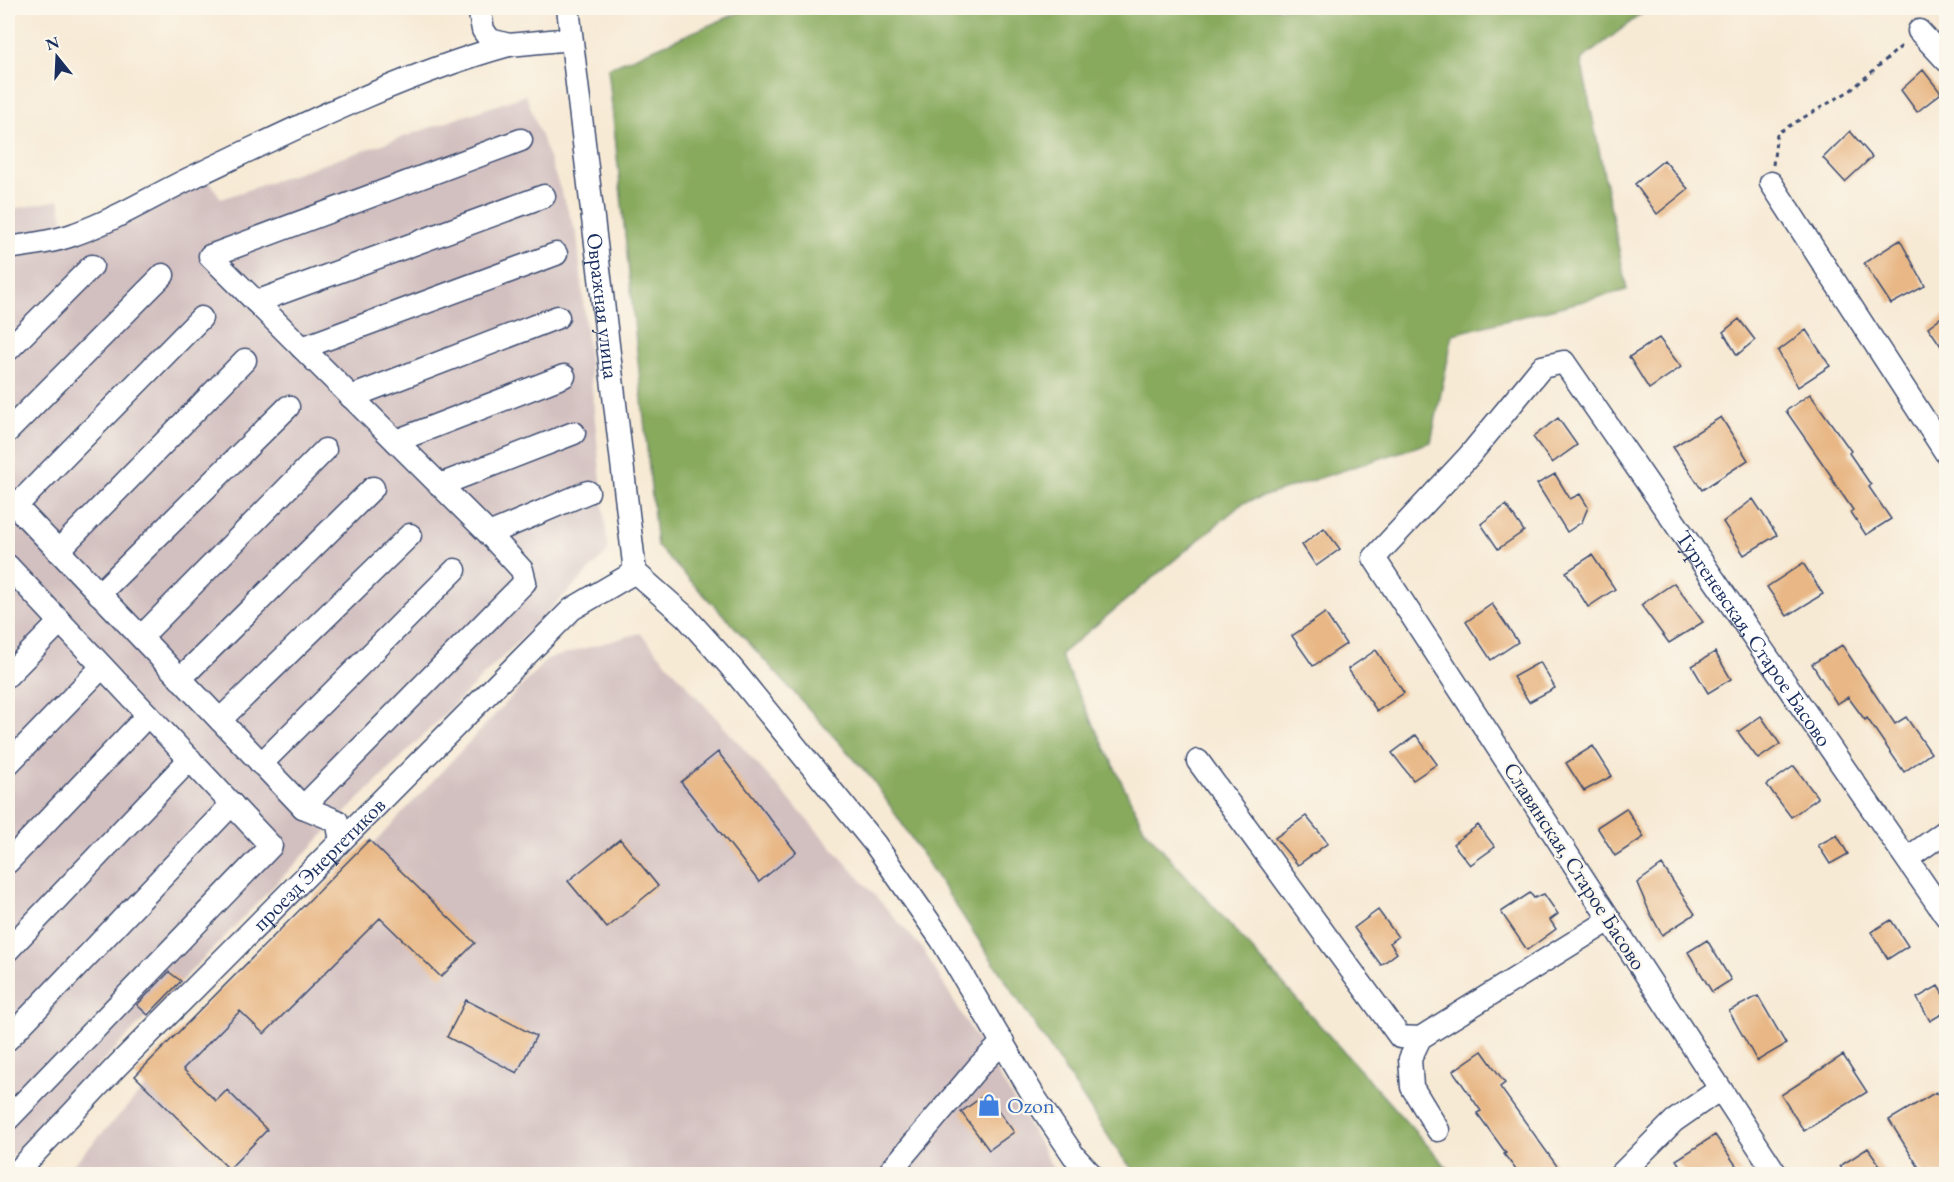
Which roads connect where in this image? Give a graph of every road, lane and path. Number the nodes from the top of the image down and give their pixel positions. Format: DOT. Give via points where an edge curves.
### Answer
graph roads {
  1 [pos="479,8"];
  2 [pos="568,8"];
  3 [pos="1938,8"];
  4 [pos="1919,31"];
  5 [pos="571,39"];
  6 [pos="509,45"];
  7 [pos="1947,60"];
  8 [pos="521,140"];
  9 [pos="1771,183"];
  10 [pos="544,196"];
  11 [pos="8,248"];
  12 [pos="556,254"];
  13 [pos="92,266"];
  14 [pos="163,275"];
  15 [pos="256,302"];
  16 [pos="558,317"];
  17 [pos="201,318"];
  18 [pos="302,348"];
  19 [pos="8,350"];
  20 [pos="245,360"];
  21 [pos="564,376"];
  22 [pos="351,397"];
  23 [pos="288,407"];
  24 [pos="8,431"];
  25 [pos="574,433"];
  26 [pos="396,441"];
  27 [pos="325,450"];
  28 [pos="1947,453"];
  29 [pos="440,485"];
  30 [pos="373,488"];
  31 [pos="588,492"];
  32 [pos="12,502"];
  33 [pos="489,534"];
  34 [pos="410,535"];
  35 [pos="58,551"];
  36 [pos="1374,558"];
  37 [pos="455,570"];
  38 [pos="635,572"];
  39 [pos="12,579"];
  40 [pos="99,594"];
  41 [pos="60,622"];
  42 [pos="141,637"];
  43 [pos="102,667"];
  44 [pos="8,675"];
  45 [pos="180,679"];
  46 [pos="148,715"];
  47 [pos="220,720"];
  48 [pos="190,759"];
  49 [pos="1198,761"];
  50 [pos="8,764"];
  51 [pos="261,764"];
  52 [pos="232,804"];
  53 [pos="303,807"];
  54 [pos="1947,831"];
  55 [pos="341,840"];
  56 [pos="1908,858"];
  57 [pos="8,862"];
  58 [pos="1947,916"];
  59 [pos="1610,920"];
  60 [pos="8,950"];
  61 [pos="1420,1038"];
  62 [pos="8,1039"];
  63 [pos="1003,1042"];
  64 [pos="1720,1089"];
  65 [pos="8,1119"];
  66 [pos="1438,1130"];
  67 [pos="15,1174"];
  68 [pos="888,1174"];
  69 [pos="1090,1174"];
  70 [pos="1621,1174"];
  71 [pos="1776,1174"];
  1 -- 6 [label="street" via="489,40"];
  2 -- 5 [label="street, Овражная улица"];
  3 -- 4 [label="path"];
  4 -- 7 [label="street"];
  4 -- 9 [label="path" via="1851,90 1777,133"];
  5 -- 6 [label="street"];
  5 -- 38 [label="street, Овражная улица"];
  6 -- 11 [label="street" via="403,81 308,122 73,235"];
  8 -- 15 [label="street" via="210,256"];
  9 -- 28 [label="street"];
  10 -- 15 [label="street"];
  12 -- 18 [label="street"];
  13 -- 19 [label="street"];
  14 -- 24 [label="street"];
  15 -- 18 [label="street"];
  16 -- 22 [label="street"];
  17 -- 32 [label="street"];
  18 -- 22 [label="street"];
  20 -- 35 [label="street"];
  21 -- 26 [label="street"];
  22 -- 26 [label="street"];
  23 -- 40 [label="street"];
  25 -- 29 [label="street"];
  26 -- 29 [label="street"];
  27 -- 42 [label="street"];
  29 -- 33 [label="street"];
  30 -- 45 [label="street"];
  31 -- 33 [label="street"];
  32 -- 35 [label="street"];
  33 -- 53 [label="street" via="522,570 525,582"];
  34 -- 47 [label="street"];
  35 -- 40 [label="street"];
  36 -- 56 [label="street, Тургеневская, Старое Басово" via="1469,456 1542,367 1564,362"];
  36 -- 59 [label="street, Славянская, Старое Басово"];
  37 -- 51 [label="street"];
  38 -- 55 [label="street, проезд Энергетиков" via="572,609"];
  38 -- 63 [label="street" via="686,617 730,666 875,844 941,939"];
  39 -- 41 [label="street"];
  40 -- 42 [label="street"];
  41 -- 43 [label="street"];
  41 -- 44 [label="street"];
  42 -- 45 [label="street"];
  43 -- 46 [label="street"];
  43 -- 50 [label="street"];
  45 -- 47 [label="street"];
  46 -- 48 [label="street"];
  46 -- 57 [label="street"];
  47 -- 51 [label="street"];
  48 -- 52 [label="street"];
  48 -- 60 [label="street"];
  49 -- 61 [label="street" via="1400,1037"];
  51 -- 53 [label="street"];
  52 -- 62 [label="street"];
  52 -- 65 [label="street" via="271,846"];
  53 -- 55 [label="street" via="337,821"];
  54 -- 56 [label="street"];
  55 -- 67 [label="street, проезд Энергетиков"];
  56 -- 58 [label="street, Тургеневская, Старое Басово"];
  59 -- 61 [label="street"];
  59 -- 64 [label="street, Славянская, Старое Басово"];
  61 -- 66 [label="street" via="1410,1059 1412,1088"];
  63 -- 68 [label="street"];
  63 -- 69 [label="street" via="1035,1098"];
  64 -- 70 [label="street" via="1674,1121"];
  64 -- 71 [label="street, Славянская, Старое Басово"];
}
